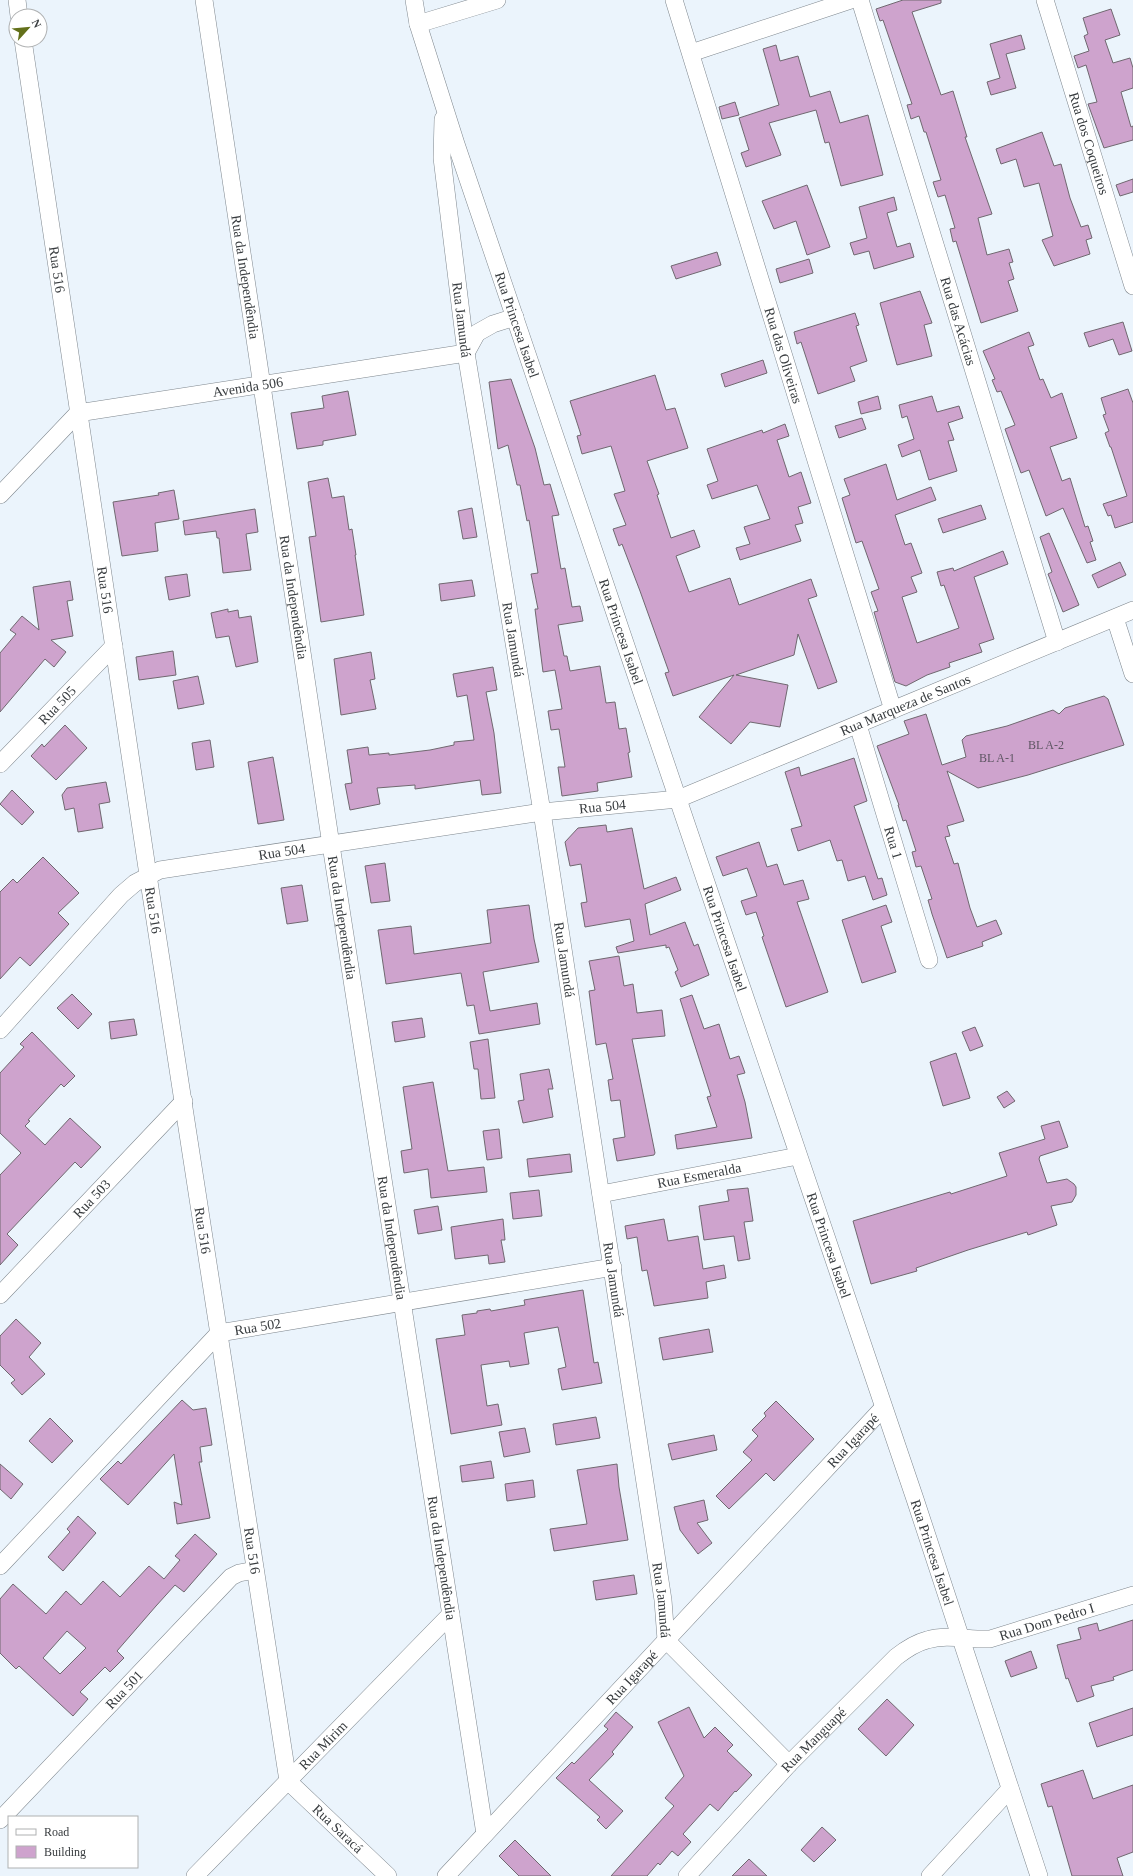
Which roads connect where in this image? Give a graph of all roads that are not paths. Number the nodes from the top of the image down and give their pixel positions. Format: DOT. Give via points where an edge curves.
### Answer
graph roads {
  1 [pos="204,0"];
  2 [pos="414,0"];
  3 [pos="497,0"];
  4 [pos="674,0"];
  5 [pos="851,0"];
  6 [pos="860,0"];
  7 [pos="1045,0"];
  8 [pos="418,24"];
  9 [pos="24,48"];
  10 [pos="691,53"];
  11 [pos="444,105"];
  12 [pos="1133,286"];
  13 [pos="515,317"];
  14 [pos="466,353"];
  15 [pos="262,384"];
  16 [pos="78,413"];
  17 [pos="0,495"];
  18 [pos="1133,610"];
  19 [pos="1115,618"];
  20 [pos="1057,642"];
  21 [pos="114,646"];
  22 [pos="1133,674"];
  23 [pos="893,710"];
  24 [pos="858,725"];
  25 [pos="0,764"];
  26 [pos="678,799"];
  27 [pos="542,812"];
  28 [pos="331,845"];
  29 [pos="148,875"];
  30 [pos="929,960"];
  31 [pos="0,1030"];
  32 [pos="184,1101"];
  33 [pos="798,1156"];
  34 [pos="601,1194"];
  35 [pos="613,1267"];
  36 [pos="0,1295"];
  37 [pos="403,1302"];
  38 [pos="219,1333"];
  39 [pos="883,1408"];
  40 [pos="0,1566"];
  41 [pos="255,1570"];
  42 [pos="1133,1595"];
  43 [pos="451,1614"];
  44 [pos="960,1639"];
  45 [pos="666,1640"];
  46 [pos="789,1764"];
  47 [pos="288,1781"];
  48 [pos="1010,1789"];
  49 [pos="0,1820"];
  50 [pos="485,1834"];
  51 [pos="195,1876"];
  52 [pos="388,1876"];
  53 [pos="446,1876"];
  54 [pos="687,1876"];
  55 [pos="930,1876"];
  56 [pos="1039,1876"];
  1 -- 15 [label="street, Rua da Independêndia"];
  2 -- 8 [label="street, Rua Princesa Isabel"];
  3 -- 8 [label="street"];
  4 -- 10 [label="street, Rua das Oliveiras"];
  5 -- 10 [label="street"];
  6 -- 20 [label="street, Rua das Acácias"];
  7 -- 12 [label="street, Rua dos Coqueiros"];
  8 -- 11 [label="street, Rua Princesa Isabel"];
  9 -- 16 [label="street, Rua 516"];
  10 -- 23 [label="street, Rua das Oliveiras"];
  11 -- 13 [label="street, Rua Princesa Isabel"];
  11 -- 14 [label="street, Rua Jamundá" via="442,158"];
  13 -- 14 [label="street" via="477,333"];
  13 -- 26 [label="street, Rua Princesa Isabel"];
  14 -- 15 [label="street, Avenida 506"];
  14 -- 27 [label="street, Rua Jamundá"];
  15 -- 16 [label="street, Avenida 506"];
  15 -- 28 [label="street, Rua da Independêndia"];
  16 -- 17 [label="street"];
  16 -- 21 [label="street, Rua 516"];
  18 -- 19 [label="street, Rua Marqueza de Santos"];
  19 -- 20 [label="street, Rua Marqueza de Santos"];
  19 -- 22 [label="street"];
  20 -- 23 [label="street, Rua Marqueza de Santos"];
  21 -- 25 [label="street, Rua 505"];
  21 -- 29 [label="street, Rua 516"];
  23 -- 24 [label="street, Rua Marqueza de Santos"];
  24 -- 26 [label="street, Rua Marqueza de Santos"];
  24 -- 30 [label="street, Rua 1"];
  26 -- 27 [label="street, Rua 504"];
  26 -- 33 [label="street, Rua Princesa Isabel"];
  27 -- 28 [label="street, Rua 504"];
  27 -- 34 [label="street, Rua Jamundá"];
  28 -- 29 [label="street, Rua 504" via="170,868"];
  28 -- 37 [label="street, Rua da Independêndia"];
  29 -- 31 [label="street, Rua 504" via="121,895"];
  29 -- 32 [label="street, Rua 516"];
  32 -- 36 [label="street, Rua 503"];
  32 -- 38 [label="street, Rua 516"];
  33 -- 34 [label="street, Rua Esmeralda"];
  33 -- 39 [label="street, Rua Princesa Isabel"];
  34 -- 35 [label="street, Rua Jamundá"];
  35 -- 37 [label="street, Rua 502"];
  35 -- 45 [label="street, Rua Jamundá" via="663,1600"];
  37 -- 38 [label="street, Rua 502"];
  37 -- 43 [label="street, Rua da Independêndia"];
  38 -- 40 [label="street, Rua 502"];
  38 -- 41 [label="street, Rua 516"];
  39 -- 44 [label="street, Rua Princesa Isabel"];
  39 -- 45 [label="street, Rua Igarapé"];
  41 -- 47 [label="street, Rua 516"];
  41 -- 49 [label="street, Rua 501" via="232,1577"];
  42 -- 44 [label="street, Rua Dom Pedro I" via="990,1639"];
  43 -- 47 [label="street, Rua Mirim"];
  43 -- 50 [label="street, Rua da Independêndia"];
  44 -- 46 [label="street, Rua Manguapé" via="926,1640 896,1657"];
  44 -- 48 [label="street, Rua Princesa Isabel"];
  45 -- 46 [label="street, Rua Jamundá"];
  45 -- 50 [label="street, Rua Igarapé"];
  46 -- 54 [label="street, Rua Manguapé"];
  47 -- 51 [label="street, Rua Mirim"];
  47 -- 52 [label="street, Rua Saracá"];
  48 -- 55 [label="street"];
  48 -- 56 [label="street, Rua Princesa Isabel"];
  50 -- 53 [label="street, Rua Igarapé"];
}
